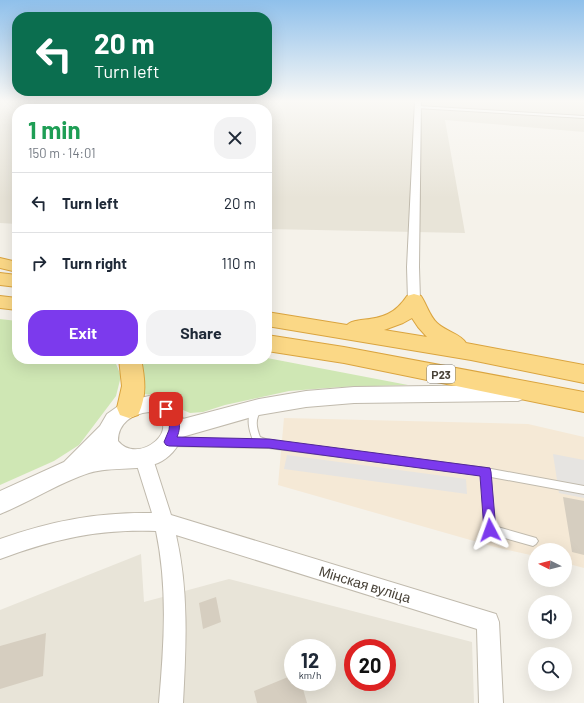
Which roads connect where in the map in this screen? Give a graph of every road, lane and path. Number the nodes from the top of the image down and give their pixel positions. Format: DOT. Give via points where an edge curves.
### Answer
graph roads {
  1 [pos="417,133"];
  2 [pos="0,263"];
  3 [pos="12,266"];
  4 [pos="0,279"];
  5 [pos="12,280"];
  6 [pos="414,300"];
  7 [pos="0,302"];
  8 [pos="12,303"];
  9 [pos="272,320"];
  10 [pos="326,328"];
  11 [pos="272,344"];
  12 [pos="471,352"];
  13 [pos="131,364"];
  14 [pos="584,374"];
  15 [pos="538,393"];
  16 [pos="584,402"];
  17 [pos="259,407"];
  18 [pos="129,408"];
  19 [pos="108,432"];
  20 [pos="172,436"];
  21 [pos="269,444"];
  22 [pos="136,459"];
  23 [pos="64,472"];
  24 [pos="486,472"];
  25 [pos="584,490"];
  26 [pos="0,503"];
  27 [pos="164,522"];
  28 [pos="533,541"];
  29 [pos="0,549"];
  30 [pos="170,703"];
  31 [pos="491,703"];
  1 -- 6 [label="street"];
  2 -- 3 [label="highway"];
  4 -- 5 [label="highway"];
  6 -- 10 [label="highway" via="408,310 398,318 384,323 350,329"];
  6 -- 12 [label="highway" via="426,325 437,335"];
  7 -- 8 [label="highway"];
  9 -- 10 [label="highway, Р23"];
  10 -- 12 [label="highway, Р23"];
  11 -- 15 [label="highway, Р23" via="344,355"];
  12 -- 14 [label="highway, Р23"];
  13 -- 18 [label="highway" via="134,386"];
  15 -- 16 [label="highway, Р23"];
  15 -- 17 [label="street" via="354,395 306,399"];
  17 -- 20 [label="street"];
  17 -- 21 [label="lane" via="253,416 252,427 257,438"];
  18 -- 19 [label="street" via="112,422"];
  18 -- 20 [label="street" via="149,404 162,407 172,414 175,421"];
  19 -- 22 [label="street" via="110,450 118,456"];
  19 -- 23 [label="street" via="92,450"];
  20 -- 21 [label="lane"];
  20 -- 22 [label="street" via="163,449 154,455"];
  21 -- 24 [label="lane"];
  22 -- 23 [label="street" via="91,463"];
  22 -- 27 [label="street"];
  23 -- 26 [label="street"];
  24 -- 25 [label="lane"];
  24 -- 28 [label="lane" via="490,530"];
  27 -- 29 [label="street, Мінская вуліца" via="132,521 84,525"];
  27 -- 30 [label="street" via="171,555 175,598 175,641"];
  27 -- 31 [label="street, Мінская вуліца" via="488,622"];
}
